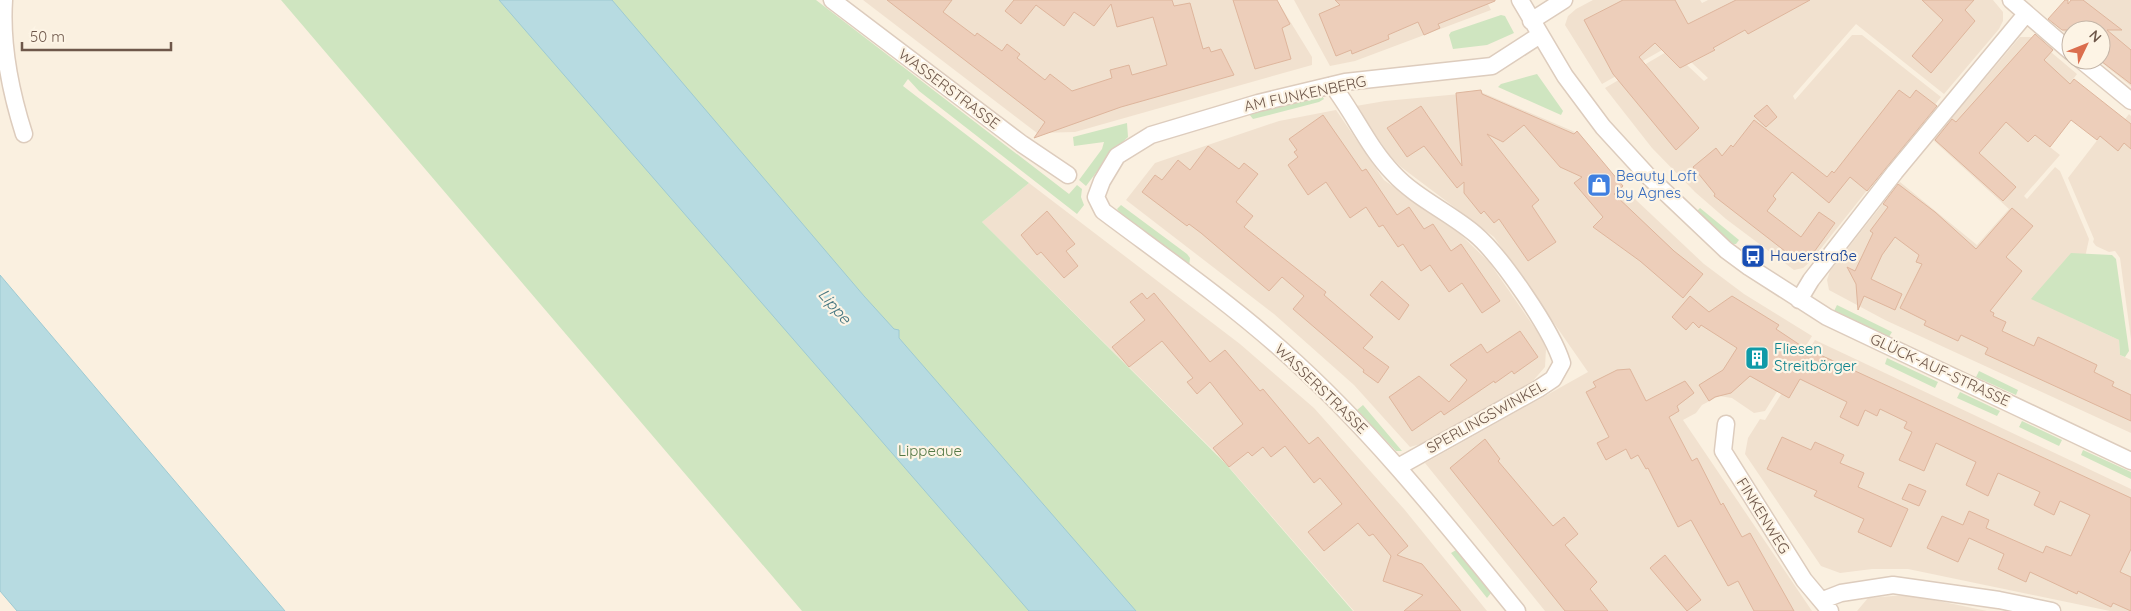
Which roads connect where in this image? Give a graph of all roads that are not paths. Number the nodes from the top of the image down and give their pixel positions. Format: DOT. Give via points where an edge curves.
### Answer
graph roads {
  1 [pos="4,0"];
  2 [pos="832,0"];
  3 [pos="1520,0"];
  4 [pos="1564,0"];
  5 [pos="2011,0"];
  6 [pos="2026,14"];
  7 [pos="1531,21"];
  8 [pos="1540,36"];
  9 [pos="2061,44"];
  10 [pos="2093,70"];
  11 [pos="1332,85"];
  12 [pos="2131,101"];
  13 [pos="24,134"];
  14 [pos="1068,175"];
  15 [pos="1096,197"];
  16 [pos="1799,300"];
  17 [pos="1726,424"];
  18 [pos="2131,461"];
  19 [pos="1398,467"];
  20 [pos="1826,606"];
  21 [pos="1517,611"];
  22 [pos="2052,611"];
  1 -- 13 [label="street" via="5,54 12,96"];
  2 -- 14 [label="street, WASSERSTRASSE"];
  3 -- 7 [label="street, GLÜCK-AUF-STRASSE"];
  4 -- 7 [label="street"];
  5 -- 6 [label="street"];
  6 -- 9 [label="street"];
  6 -- 16 [label="street" via="1895,172 1813,277"];
  7 -- 8 [label="street, GLÜCK-AUF-STRASSE"];
  8 -- 11 [label="street, AM FUNKENBERG" via="1492,66"];
  8 -- 16 [label="street, GLÜCK-AUF-STRASSE" via="1565,76 1604,127 1648,176 1726,250"];
  10 -- 12 [label="street"];
  11 -- 15 [label="street, AM FUNKENBERG" via="1258,102 1151,135 1117,156"];
  11 -- 19 [label="street, SPERLINGSWINKEL" via="1394,174 1475,234 1495,254 1551,335 1562,363 1553,379 1538,389"];
  15 -- 19 [label="street, WASSERSTRASSE" via="1103,211 1283,350"];
  16 -- 18 [label="street, GLÜCK-AUF-STRASSE"];
  17 -- 20 [label="street, FINKENWEG" via="1722,451 1804,580"];
  19 -- 21 [label="street, WASSERSTRASSE"];
  20 -- 22 [label="street, FINKENWEG" via="1841,593 1893,585"];
}
